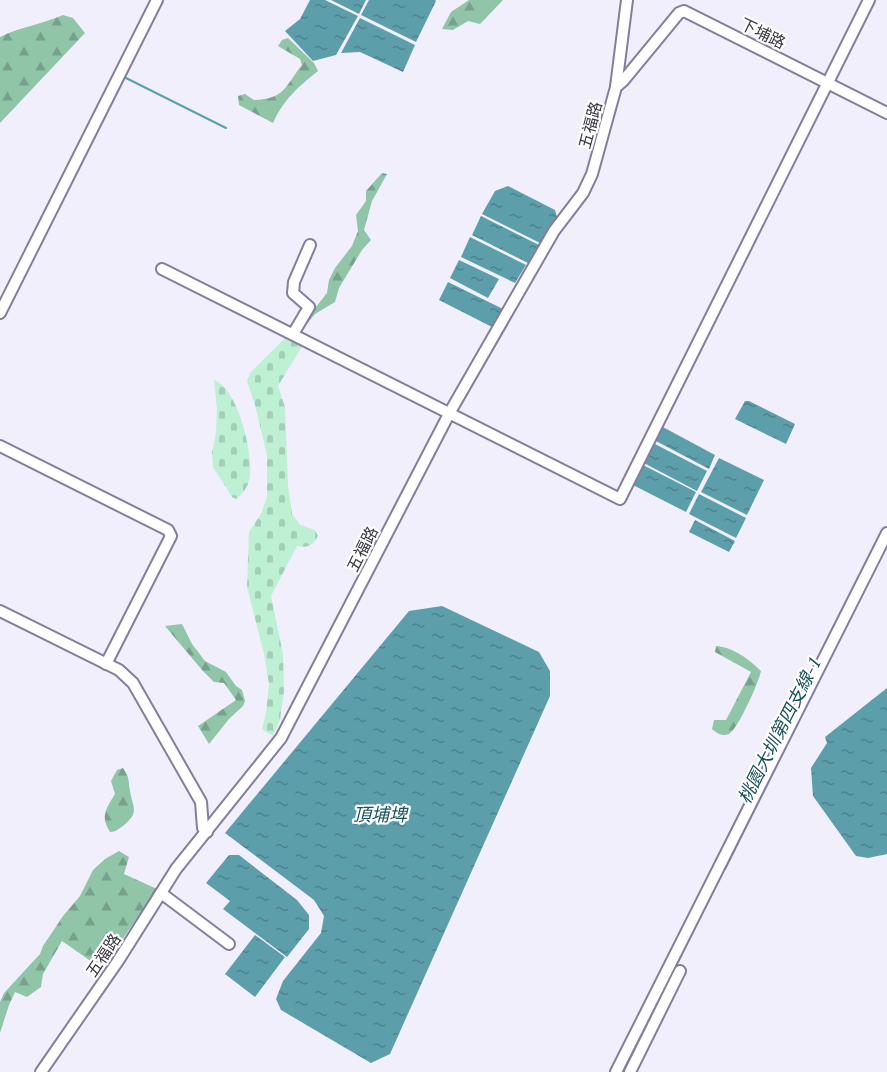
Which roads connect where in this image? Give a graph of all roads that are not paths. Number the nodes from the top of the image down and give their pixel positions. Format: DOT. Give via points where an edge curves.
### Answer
graph roads {
  1 [pos="157,0"];
  2 [pos="627,0"];
  3 [pos="869,0"];
  4 [pos="828,82"];
  5 [pos="616,87"];
  6 [pos="887,113"];
  7 [pos="310,245"];
  8 [pos="162,269"];
  9 [pos="0,313"];
  10 [pos="293,334"];
  11 [pos="450,412"];
  12 [pos="0,446"];
  13 [pos="887,533"];
  14 [pos="0,611"];
  15 [pos="106,664"];
  16 [pos="207,832"];
  17 [pos="161,892"];
  18 [pos="229,944"];
  19 [pos="680,971"];
  20 [pos="41,1072"];
  21 [pos="616,1072"];
  22 [pos="630,1072"];
  1 -- 9 [label="street"];
  2 -- 5 [label="street, 五福路"];
  3 -- 4 [label="street"];
  4 -- 5 [label="street, 下埔路" via="684,11"];
  4 -- 6 [label="street, 下埔路"];
  4 -- 11 [label="street" via="620,499"];
  5 -- 11 [label="street, 五福路" via="583,193 554,231"];
  7 -- 10 [label="street" via="293,293 309,307"];
  8 -- 10 [label="street"];
  10 -- 11 [label="street"];
  11 -- 16 [label="street, 五福路" via="282,738"];
  12 -- 15 [label="street" via="168,530 171,536"];
  13 -- 21 [label="street"];
  14 -- 15 [label="street"];
  15 -- 16 [label="street" via="133,683 201,802 203,828"];
  16 -- 17 [label="street, 五福路"];
  17 -- 18 [label="street"];
  17 -- 20 [label="street, 五福路"];
  19 -- 22 [label="street"];
}
